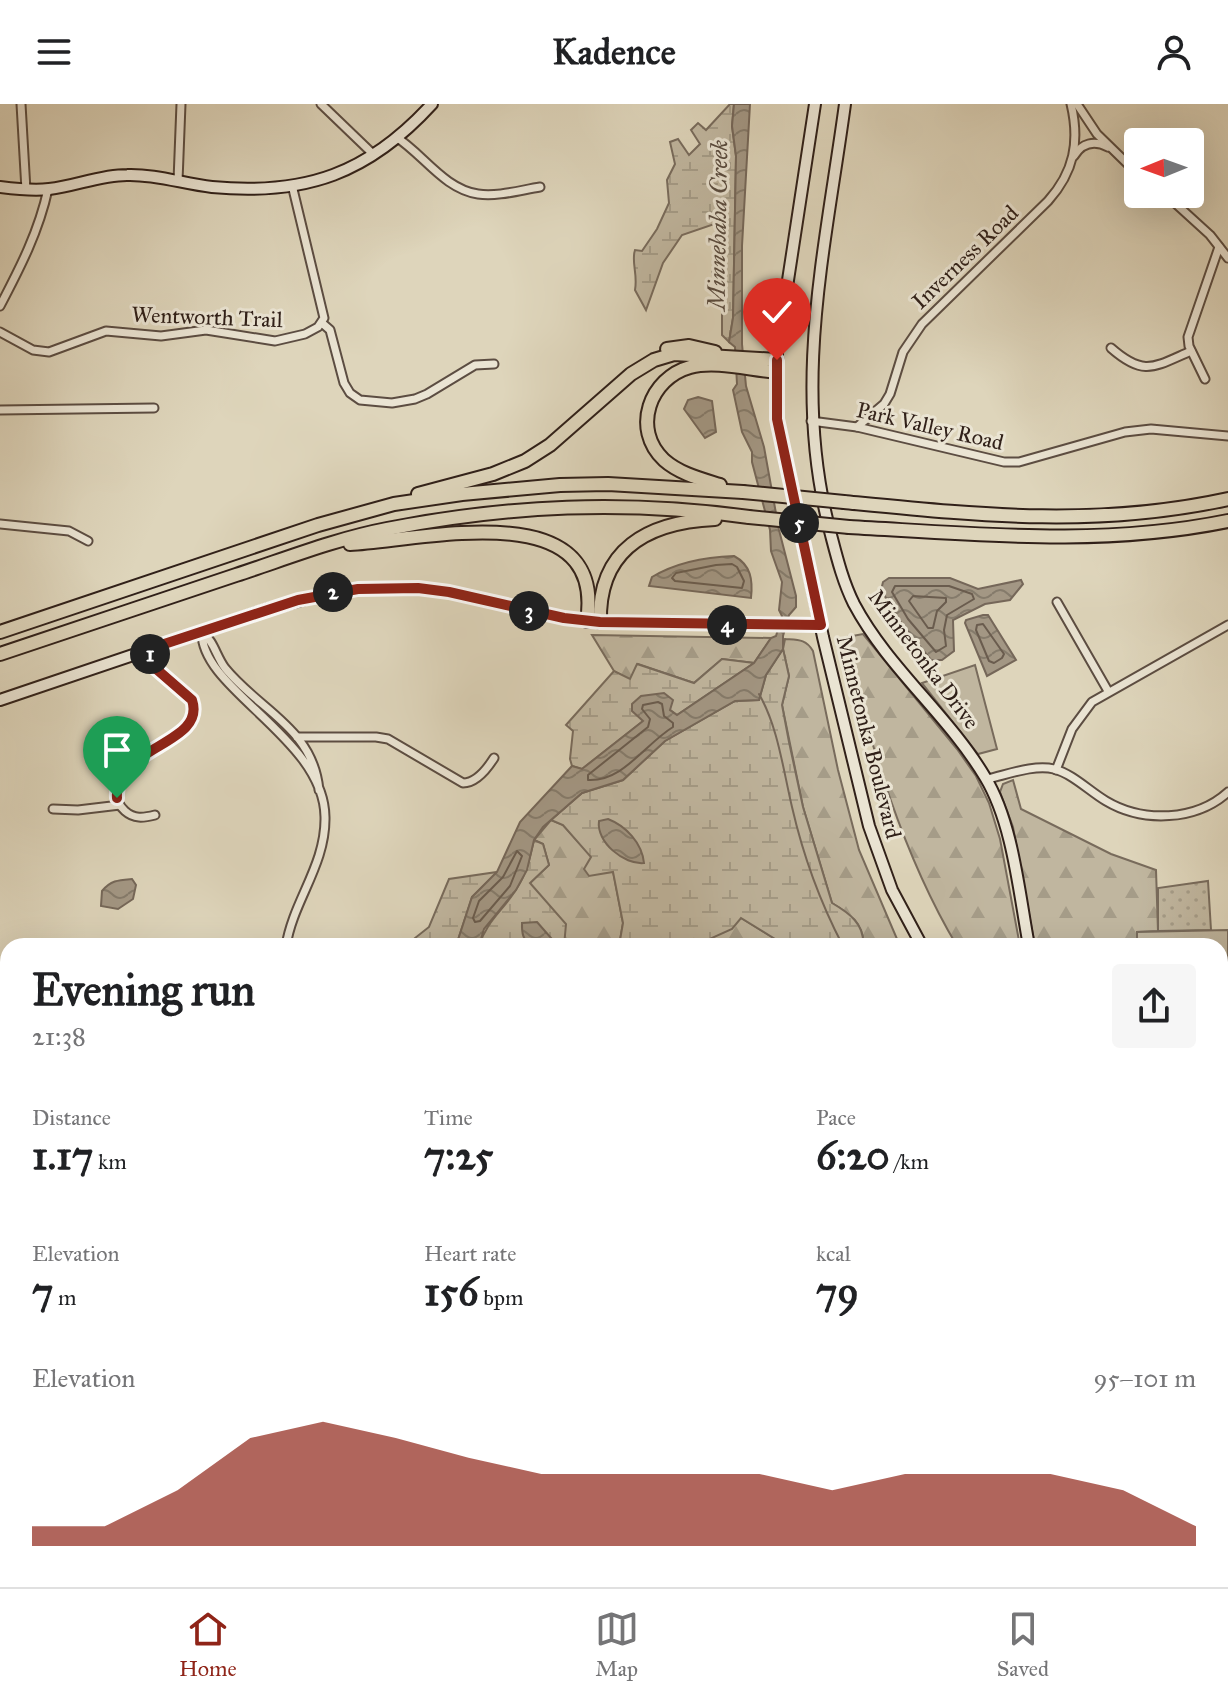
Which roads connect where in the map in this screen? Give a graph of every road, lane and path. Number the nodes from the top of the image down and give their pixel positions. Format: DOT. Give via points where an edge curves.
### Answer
graph roads {
  1 [pos="21,104"];
  2 [pos="181,104"];
  3 [pos="321,104"];
  4 [pos="432,104"];
  5 [pos="815,104"];
  6 [pos="845,104"];
  7 [pos="1074,104"];
  8 [pos="396,137"];
  9 [pos="1109,148"];
  10 [pos="374,155"];
  11 [pos="1074,157"];
  12 [pos="1124,161"];
  13 [pos="178,181"];
  14 [pos="292,185"];
  15 [pos="0,187"];
  16 [pos="540,187"];
  17 [pos="49,189"];
  18 [pos="26,190"];
  19 [pos="1181,208"];
  20 [pos="1219,247"];
  21 [pos="1228,258"];
  22 [pos="0,306"];
  23 [pos="322,323"];
  24 [pos="0,332"];
  25 [pos="1111,348"];
  26 [pos="1191,351"];
  27 [pos="494,364"];
  28 [pos="777,366"];
  29 [pos="1205,379"];
  30 [pos="154,408"];
  31 [pos="0,410"];
  32 [pos="811,421"];
  33 [pos="857,427"];
  34 [pos="1228,436"];
  35 [pos="743,492"];
  36 [pos="1228,499"];
  37 [pos="394,504"];
  38 [pos="749,517"];
  39 [pos="1228,521"];
  40 [pos="0,524"];
  41 [pos="88,541"];
  42 [pos="327,545"];
  43 [pos="1057,602"];
  44 [pos="594,622"];
  45 [pos="821,625"];
  46 [pos="1228,625"];
  47 [pos="0,632"];
  48 [pos="202,632"];
  49 [pos="149,649"];
  50 [pos="0,654"];
  51 [pos="1108,691"];
  52 [pos="0,700"];
  53 [pos="299,737"];
  54 [pos="287,740"];
  55 [pos="494,758"];
  56 [pos="1056,770"];
  57 [pos="987,779"];
  58 [pos="319,790"];
  59 [pos="1227,797"];
  60 [pos="120,805"];
  61 [pos="53,809"];
  62 [pos="155,815"];
  63 [pos="288,938"];
  64 [pos="918,938"];
  65 [pos="1027,938"];
  1 -- 18 [label="street"];
  2 -- 13 [label="street"];
  3 -- 10 [label="street"];
  4 -- 8 [label="main road"];
  5 -- 28 [label="main road, Minnetonka Boulevard"];
  6 -- 32 [label="main road, Minnetonka Drive" via="814,328"];
  7 -- 9 [label="street"];
  7 -- 11 [label="street, Inverness Road"];
  8 -- 10 [label="main road"];
  8 -- 16 [label="street" via="439,174 478,194"];
  9 -- 11 [label="street" via="1089,143"];
  9 -- 12 [label="street"];
  10 -- 14 [label="main road" via="336,176"];
  11 -- 33 [label="street, Inverness Road" via="1048,201 922,324 903,352 884,404"];
  13 -- 14 [label="main road" via="241,189"];
  13 -- 17 [label="main road" via="111,175"];
  14 -- 23 [label="street"];
  15 -- 18 [label="main road"];
  17 -- 18 [label="main road"];
  17 -- 22 [label="street" via="43,214"];
  19 -- 20 [label="street"];
  20 -- 21 [label="street"];
  20 -- 26 [label="street" via="1190,328"];
  23 -- 24 [label="street, Wentworth Trail" via="305,334 275,341 206,330 161,336 106,331 49,352 33,350"];
  23 -- 27 [label="street" via="330,330 344,383 360,400 415,399 475,365"];
  25 -- 26 [label="street" via="1145,367"];
  26 -- 29 [label="street"];
  28 -- 35 [label="highway" via="695,365 678,370 663,381 650,404 649,433 663,459 694,477"];
  28 -- 37 [label="highway" via="674,354 654,360 525,461"];
  28 -- 45 [label="main road, Minnetonka Boulevard" via="777,419"];
  30 -- 31 [label="street"];
  32 -- 33 [label="street, Park Valley Road"];
  32 -- 57 [label="main road, Minnetonka Drive" via="826,515 854,604"];
  33 -- 34 [label="street, Park Valley Road" via="1004,462 1125,432 1151,429"];
  35 -- 36 [label="highway, bridge" via="1030,518 1127,514"];
  35 -- 37 [label="highway" via="560,485"];
  37 -- 47 [label="highway"];
  38 -- 39 [label="highway, bridge" via="1065,538 1134,535"];
  38 -- 42 [label="highway" via="660,508 517,509 385,529"];
  38 -- 44 [label="highway" via="676,523 630,545 609,568"];
  40 -- 41 [label="street" via="69,531"];
  42 -- 44 [label="highway" via="471,532 542,539 580,570"];
  42 -- 50 [label="highway"];
  43 -- 51 [label="street"];
  44 -- 45 [label="main road"];
  44 -- 48 [label="main road" via="449,592 387,588 313,596"];
  45 -- 64 [label="main road, Minnetonka Boulevard" via="872,837"];
  46 -- 51 [label="street"];
  48 -- 49 [label="main road"];
  48 -- 53 [label="street" via="225,668"];
  48 -- 54 [label="street" via="220,675"];
  49 -- 52 [label="main road"];
  49 -- 60 [label="street" via="154,667 192,700 193,716 179,734 127,768 116,791"];
  51 -- 56 [label="street" via="1078,719"];
  53 -- 54 [label="street"];
  53 -- 55 [label="street" via="388,739 463,783 486,770"];
  53 -- 58 [label="street" via="318,775"];
  54 -- 58 [label="street"];
  56 -- 57 [label="street"];
  56 -- 59 [label="street" via="1110,804 1139,814 1190,812"];
  57 -- 65 [label="main road, Minnetonka Drive" via="1001,812"];
  58 -- 63 [label="street" via="325,817 322,847"];
  60 -- 61 [label="street"];
  60 -- 62 [label="street" via="136,818"];
}
